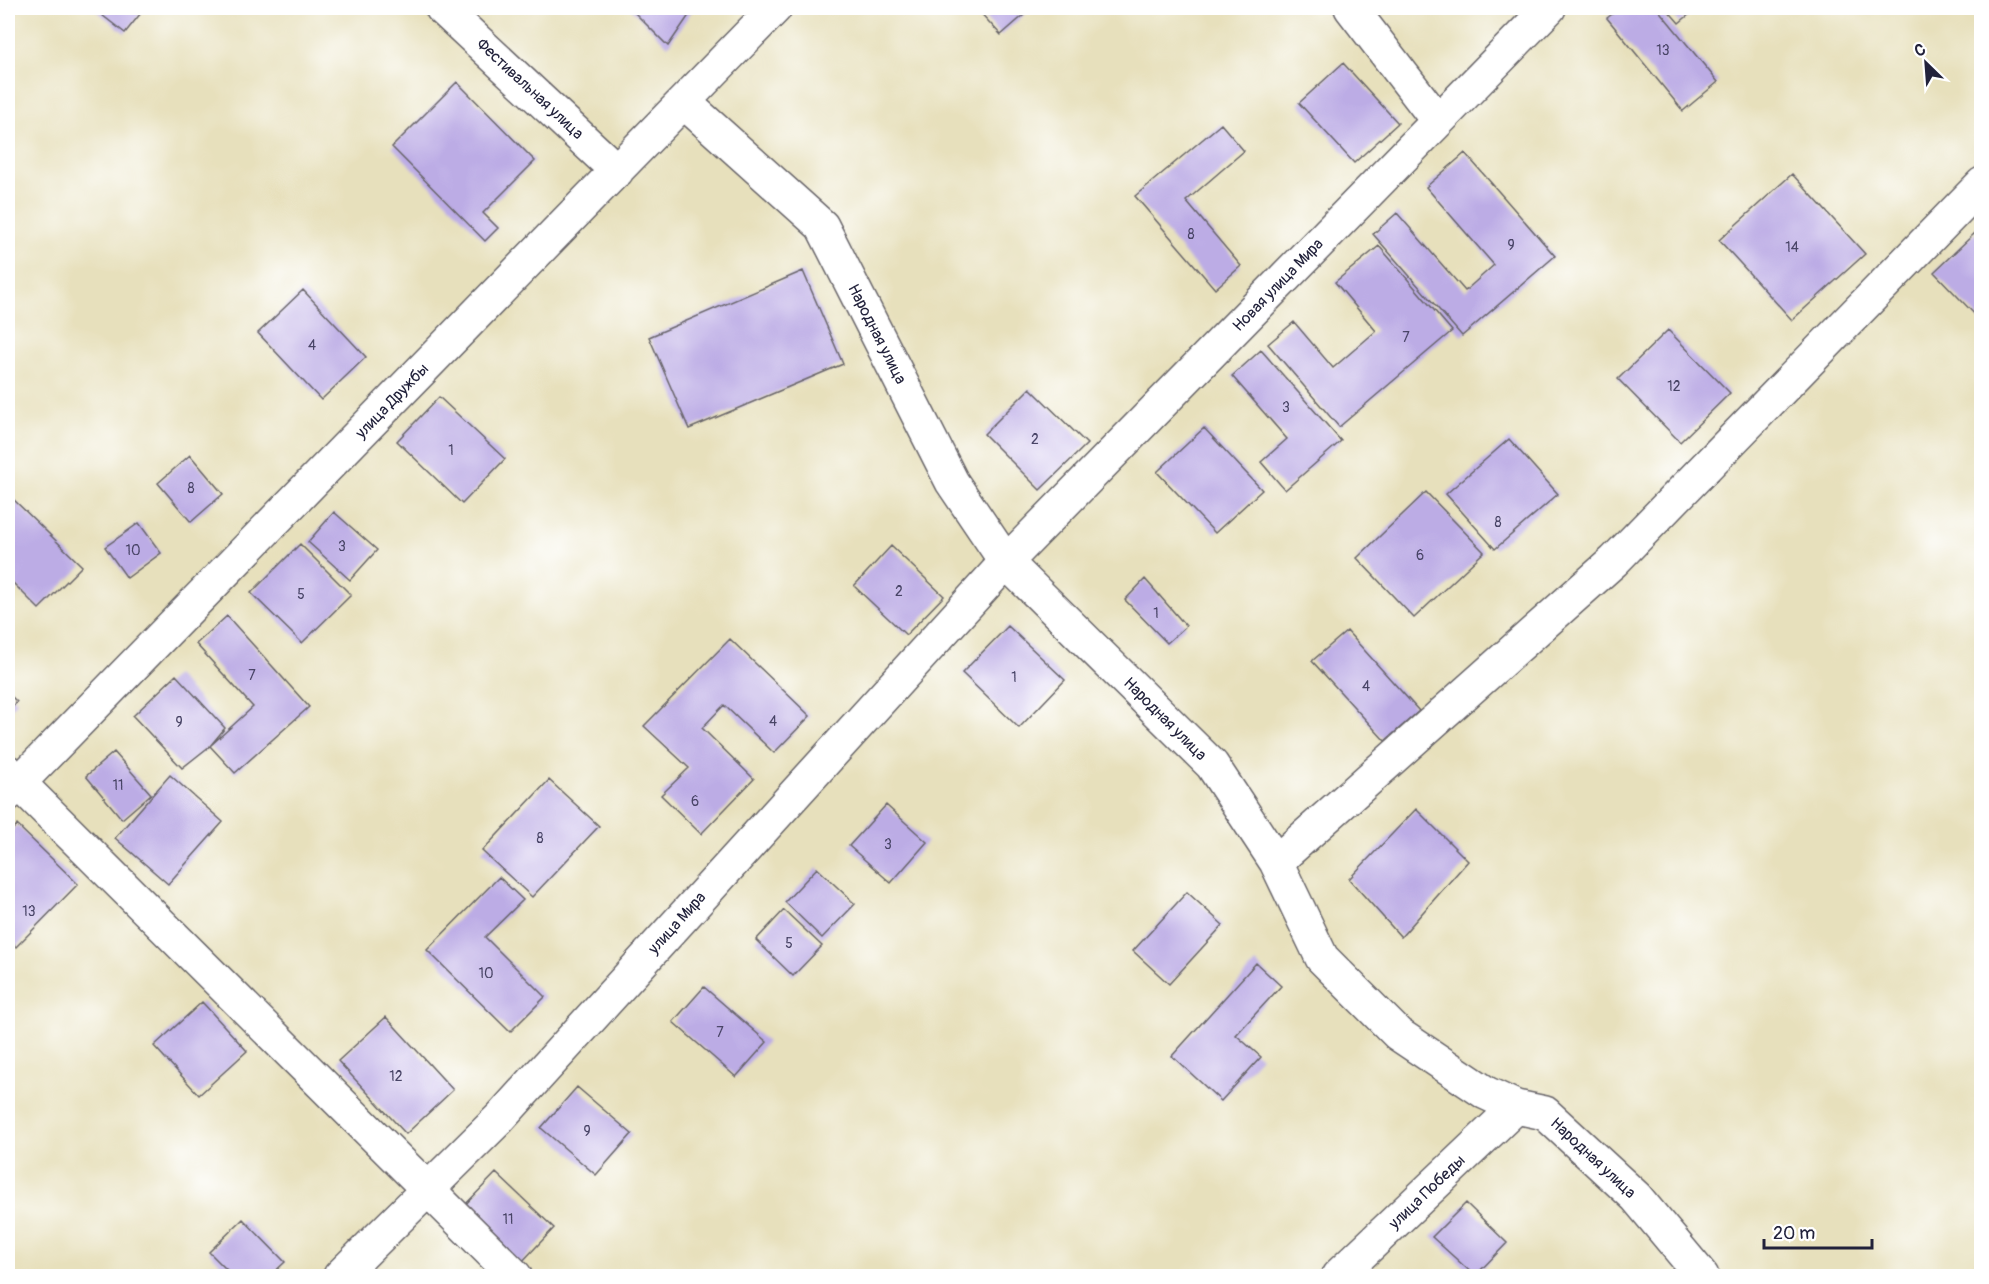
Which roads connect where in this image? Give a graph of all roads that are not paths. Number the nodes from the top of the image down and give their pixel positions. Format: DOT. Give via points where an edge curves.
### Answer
graph roads {
  1 [pos="442,8"];
  2 [pos="775,8"];
  3 [pos="1351,8"];
  4 [pos="1549,8"];
  5 [pos="685,103"];
  6 [pos="1438,121"];
  7 [pos="617,171"];
  8 [pos="1982,184"];
  9 [pos="1006,562"];
  10 [pos="11,783"];
  11 [pos="1276,862"];
  12 [pos="1516,1107"];
  13 [pos="428,1188"];
  14 [pos="340,1276"];
  15 [pos="515,1276"];
  16 [pos="1338,1276"];
  17 [pos="1702,1276"];
  1 -- 7 [label="street, Фестивальная улица"];
  2 -- 5 [label="street, улица Дружбы"];
  3 -- 6 [label="street"];
  4 -- 6 [label="street, Новая улица Мира"];
  5 -- 7 [label="street, улица Дружбы"];
  5 -- 9 [label="street, Народная улица" via="822,225 952,482"];
  6 -- 9 [label="street, Новая улица Мира"];
  7 -- 10 [label="street, улица Дружбы"];
  8 -- 11 [label="street" via="1614,561"];
  9 -- 11 [label="street, Народная улица" via="1212,765"];
  9 -- 13 [label="street, улица Мира" via="500,1118"];
  10 -- 13 [label="street"];
  11 -- 12 [label="street, Народная улица" via="1322,958 1398,1034 1486,1093"];
  12 -- 16 [label="street, улица Победы"];
  12 -- 17 [label="street, Народная улица" via="1545,1113 1636,1197"];
  13 -- 14 [label="street, улица Мира"];
  13 -- 15 [label="street"];
}
